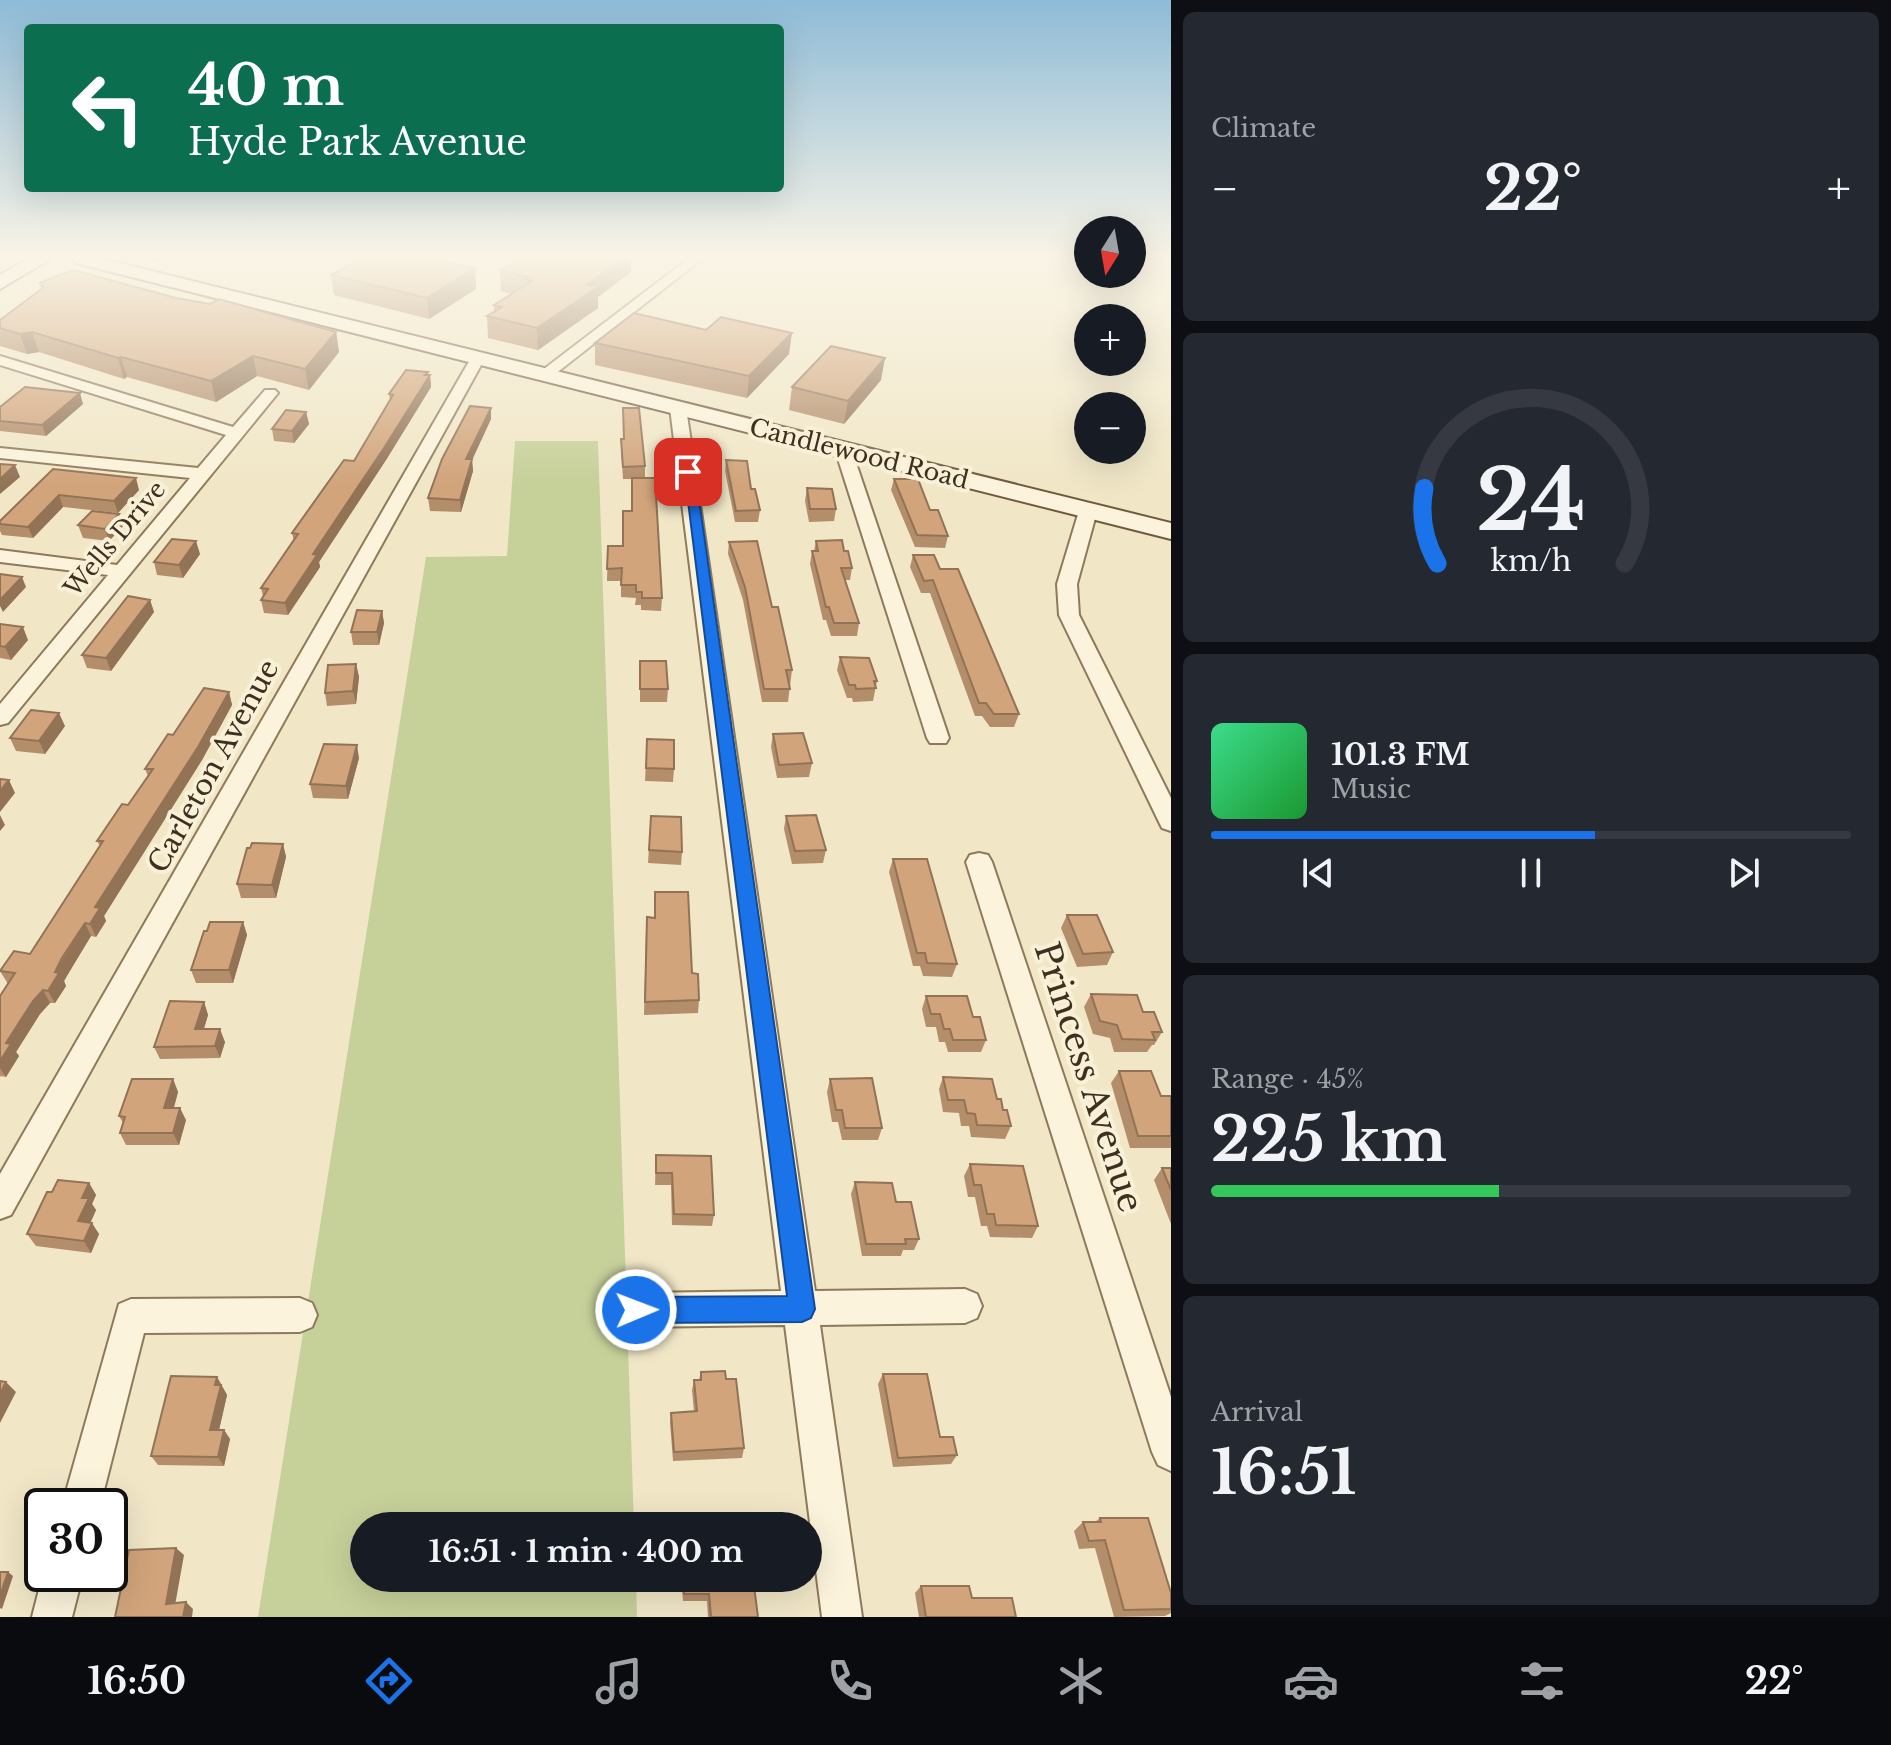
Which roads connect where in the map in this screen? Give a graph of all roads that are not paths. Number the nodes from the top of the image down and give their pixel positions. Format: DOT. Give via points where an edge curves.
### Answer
graph roads {
  1 [pos="384,334"];
  2 [pos="598,334"];
  3 [pos="478,358"];
  4 [pos="0,360"];
  5 [pos="545,375"];
  6 [pos="270,393"];
  7 [pos="678,408"];
  8 [pos="237,433"];
  9 [pos="833,447"];
  10 [pos="0,453"];
  11 [pos="202,474"];
  12 [pos="1088,511"];
  13 [pos="1171,531"];
  14 [pos="0,556"];
  15 [pos="123,571"];
  16 [pos="11,689"];
  17 [pos="0,718"];
  18 [pos="938,738"];
  19 [pos="1171,822"];
  20 [pos="979,862"];
  21 [pos="0,1204"];
  22 [pos="965,1306"];
  23 [pos="802,1309"];
  24 [pos="636,1310"];
  25 [pos="300,1315"];
  26 [pos="1171,1452"];
  27 [pos="86,1488"];
  28 [pos="58,1592"];
  29 [pos="52,1617"];
  30 [pos="842,1617"];
  1 -- 3 [label="street, Candlewood Road"];
  2 -- 5 [label="street"];
  3 -- 5 [label="street, Candlewood Road"];
  3 -- 21 [label="street, Carleton Avenue"];
  4 -- 8 [label="street"];
  5 -- 7 [label="street, Candlewood Road"];
  6 -- 8 [label="street, Wells Drive"];
  7 -- 9 [label="street, Candlewood Road"];
  7 -- 23 [label="street"];
  8 -- 11 [label="street, Wells Drive"];
  9 -- 12 [label="street, Candlewood Road"];
  9 -- 18 [label="street" via="846,457"];
  10 -- 11 [label="street"];
  11 -- 15 [label="street, Wells Drive"];
  12 -- 13 [label="street, Candlewood Road"];
  12 -- 19 [label="street" via="1067,584 1069,615"];
  14 -- 15 [label="street"];
  15 -- 16 [label="street, Wells Drive"];
  16 -- 17 [label="street, Wells Drive"];
  20 -- 26 [label="street, Princess Avenue"];
  22 -- 23 [label="street"];
  23 -- 24 [label="street"];
  23 -- 30 [label="street"];
  25 -- 27 [label="street" via="131,1316"];
  28 -- 29 [label="street"];
}
